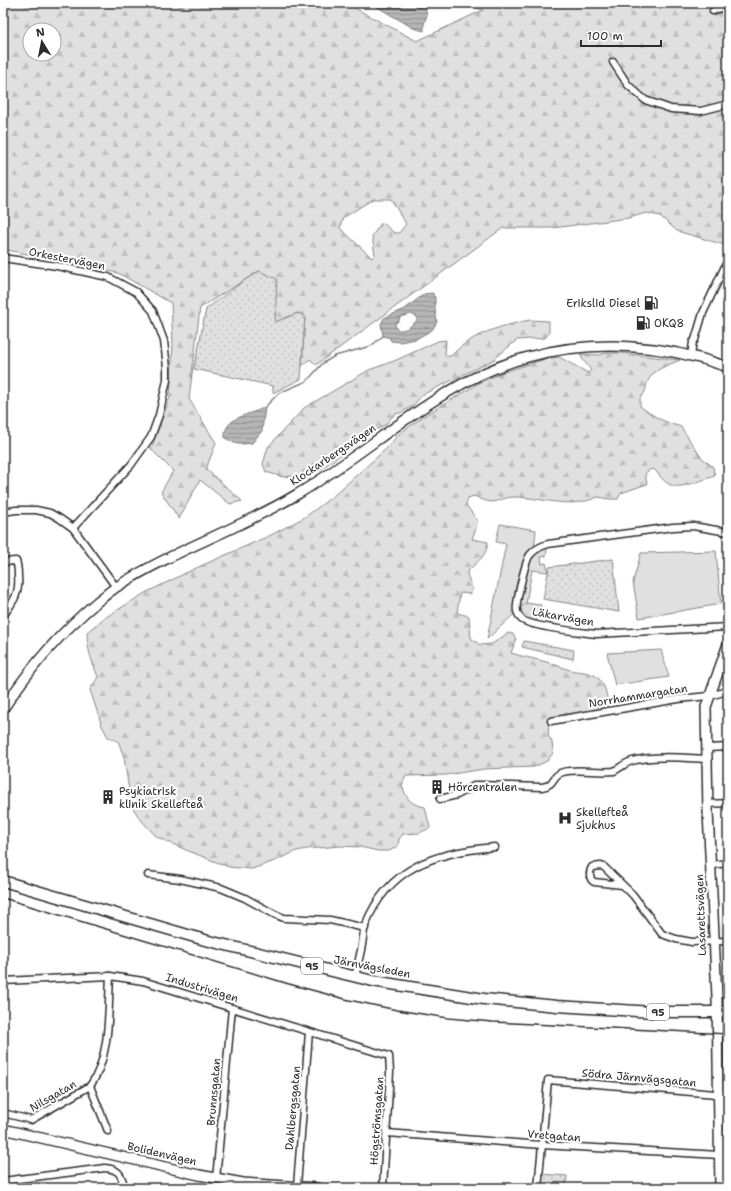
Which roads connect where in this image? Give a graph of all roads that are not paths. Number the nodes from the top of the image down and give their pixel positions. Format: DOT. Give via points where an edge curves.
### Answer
graph roads {
  1 [pos="728,5"];
  2 [pos="713,11"];
  3 [pos="612,62"];
  4 [pos="728,104"];
  5 [pos="3,258"];
  6 [pos="727,262"];
  7 [pos="691,356"];
  8 [pos="728,367"];
  9 [pos="3,512"];
  10 [pos="73,528"];
  11 [pos="728,532"];
  12 [pos="3,562"];
  13 [pos="116,587"];
  14 [pos="3,616"];
  15 [pos="728,627"];
  16 [pos="728,644"];
  17 [pos="728,691"];
  18 [pos="709,696"];
  19 [pos="3,709"];
  20 [pos="551,721"];
  21 [pos="728,747"];
  22 [pos="707,748"];
  23 [pos="707,758"];
  24 [pos="440,799"];
  25 [pos="728,803"];
  26 [pos="708,804"];
  27 [pos="495,847"];
  28 [pos="728,863"];
  29 [pos="711,864"];
  30 [pos="148,875"];
  31 [pos="3,877"];
  32 [pos="3,881"];
  33 [pos="622,885"];
  34 [pos="32,888"];
  35 [pos="365,928"];
  36 [pos="728,942"];
  37 [pos="715,943"];
  38 [pos="110,976"];
  39 [pos="355,977"];
  40 [pos="3,981"];
  41 [pos="232,1008"];
  42 [pos="717,1011"];
  43 [pos="728,1012"];
  44 [pos="309,1032"];
  45 [pos="388,1056"];
  46 [pos="90,1086"];
  47 [pos="718,1095"];
  48 [pos="728,1096"];
  49 [pos="3,1113"];
  50 [pos="3,1129"];
  51 [pos="108,1131"];
  52 [pos="387,1133"];
  53 [pos="542,1145"];
  54 [pos="720,1155"];
  55 [pos="216,1179"];
  56 [pos="3,1181"];
  57 [pos="297,1186"];
  58 [pos="125,1188"];
  59 [pos="317,1188"];
  60 [pos="383,1188"];
  61 [pos="538,1188"];
  62 [pos="720,1188"];
  1 -- 2 [label="street"];
  3 -- 4 [label="street" via="628,85 645,100 671,109 702,110"];
  5 -- 10 [label="street, Orkestervägen" via="108,277 136,292 149,306 164,341 167,380 151,437 132,465"];
  6 -- 7 [label="street" via="703,313"];
  7 -- 8 [label="main road, Klockarbergsvägen"];
  7 -- 13 [label="main road, Klockarbergsvägen" via="657,349 608,345 550,351 513,361 475,376 436,399 296,496"];
  9 -- 10 [label="street" via="36,510 54,516"];
  10 -- 13 [label="street"];
  11 -- 15 [label="street, Läkarvägen" via="694,526 673,527 548,544 537,548 529,555 516,611 522,620 535,625 596,634"];
  12 -- 14 [label="street" via="16,561 18,569 18,592"];
  13 -- 19 [label="main road, Klockarbergsvägen" via="61,635 16,689"];
  16 -- 18 [label="main road, Lasarettsvägen"];
  17 -- 18 [label="street, Norrhammargatan"];
  18 -- 20 [label="street, Norrhammargatan"];
  18 -- 22 [label="main road, Lasarettsvägen" via="706,707"];
  21 -- 22 [label="street"];
  22 -- 23 [label="main road, Lasarettsvägen"];
  23 -- 24 [label="street" via="635,760 614,771 564,772 555,776 548,786 476,785 457,795"];
  23 -- 26 [label="main road, Lasarettsvägen"];
  25 -- 26 [label="street"];
  26 -- 29 [label="main road, Lasarettsvägen"];
  27 -- 35 [label="street" via="453,852 405,872 379,899"];
  28 -- 29 [label="street"];
  29 -- 37 [label="main road, Lasarettsvägen"];
  30 -- 35 [label="street" via="221,888 284,918 330,920"];
  31 -- 34 [label="main road, Järnvägsleden / 95"];
  32 -- 34 [label="main road, Järnvägsleden / 95"];
  33 -- 33 [label="street" via="594,882 591,880 592,867 604,867"];
  33 -- 37 [label="street" via="633,895 662,934 692,942"];
  34 -- 39 [label="main road, Järnvägsleden / 95" via="204,940"];
  35 -- 39 [label="street"];
  36 -- 37 [label="street"];
  37 -- 42 [label="main road, Lasarettsvägen"];
  38 -- 40 [label="street, Industrivägen"];
  38 -- 41 [label="street, Industrivägen" via="143,981"];
  38 -- 46 [label="street" via="106,1047"];
  39 -- 42 [label="main road, Järnvägsleden / 95" via="484,999 557,1006 653,1012"];
  41 -- 44 [label="street, Industrivägen"];
  41 -- 55 [label="street, Brunnsgatan"];
  42 -- 43 [label="main road, 95"];
  42 -- 47 [label="main road, Lasarettsvägen"];
  44 -- 45 [label="street, Industrivägen"];
  44 -- 57 [label="street, Dahlbergsgatan"];
  45 -- 52 [label="street, Högströmsgatan" via="390,1072"];
  46 -- 49 [label="street, Nilsgatan" via="31,1120"];
  46 -- 51 [label="street"];
  47 -- 48 [label="street, Södra Järnvägsgatan"];
  47 -- 53 [label="street, Södra Järnvägsgatan" via="548,1080"];
  47 -- 54 [label="main road, Lasarettsvägen"];
  50 -- 55 [label="main road, Bolidenvägen"];
  52 -- 53 [label="street, Vretgatan"];
  52 -- 60 [label="street, Högströmsgatan"];
  53 -- 54 [label="street, Vretgatan"];
  53 -- 61 [label="street"];
  54 -- 62 [label="main road, Lasarettsvägen"];
  55 -- 57 [label="main road, Bolidenvägen"];
  56 -- 58 [label="street" via="105,1168 115,1169 122,1176"];
  57 -- 59 [label="main road, Bolidenvägen"];
}
